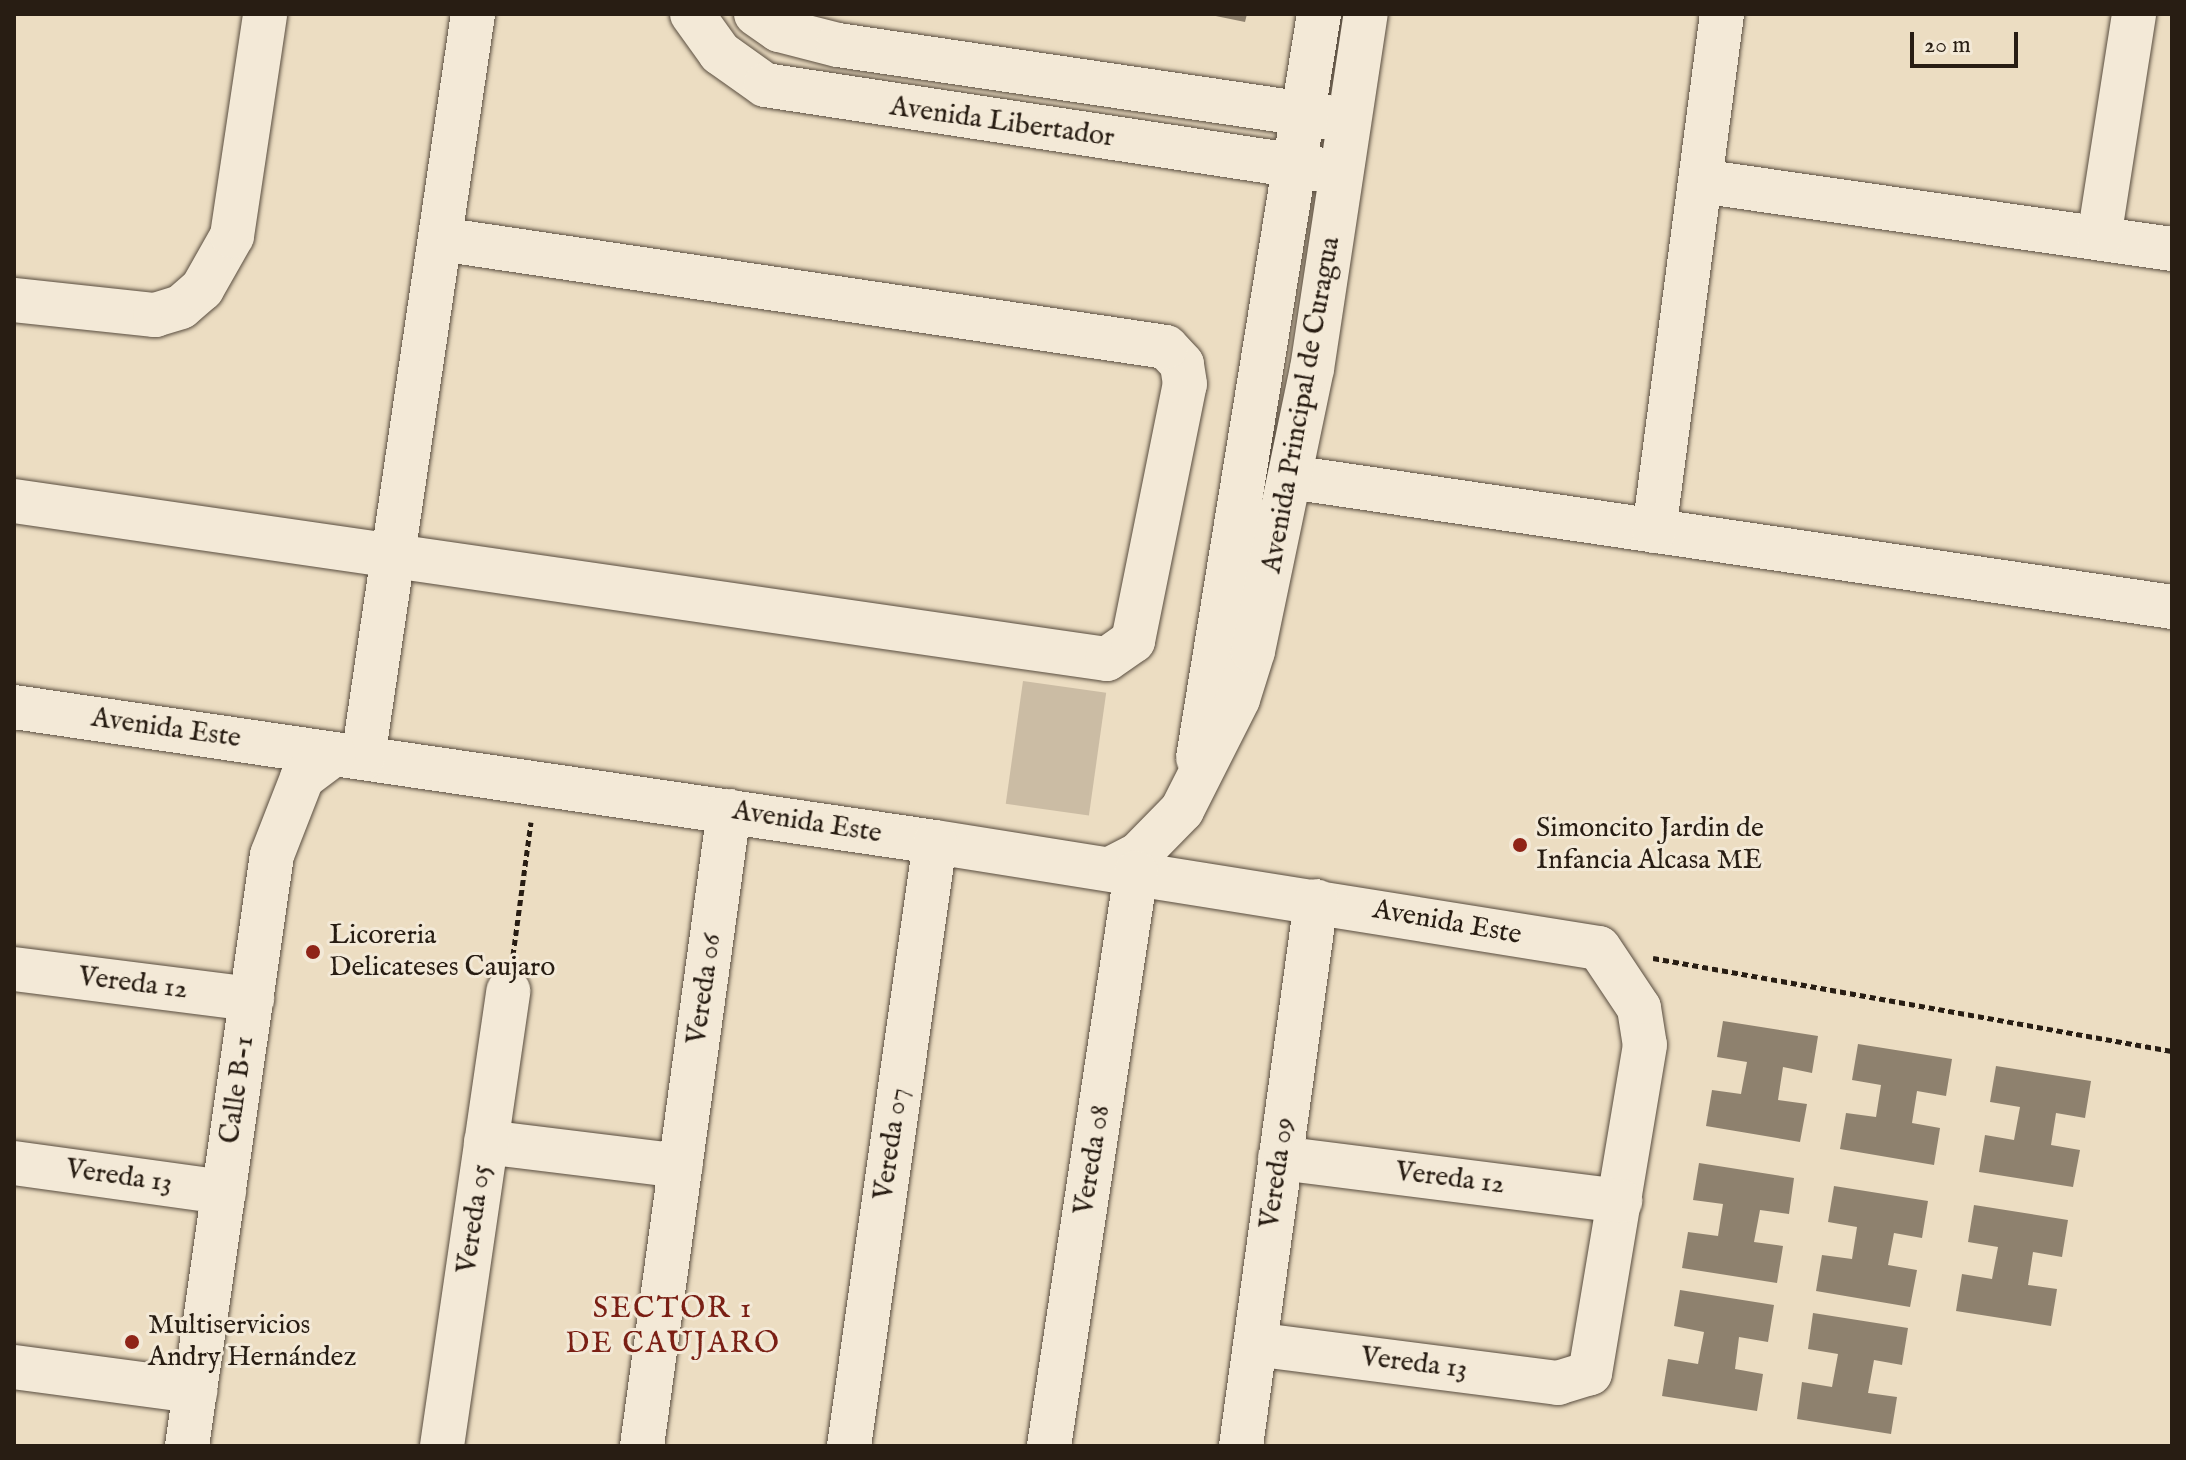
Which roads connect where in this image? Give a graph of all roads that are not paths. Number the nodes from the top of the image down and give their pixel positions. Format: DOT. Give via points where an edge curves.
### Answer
graph roads {
  1 [pos="265,14"];
  2 [pos="473,14"];
  3 [pos="692,14"];
  4 [pos="756,14"];
  5 [pos="1319,14"];
  6 [pos="1366,14"];
  7 [pos="1722,14"];
  8 [pos="2134,14"];
  9 [pos="1305,113"];
  10 [pos="1351,121"];
  11 [pos="1297,166"];
  12 [pos="1342,173"];
  13 [pos="1700,181"];
  14 [pos="2099,238"];
  15 [pos="440,239"];
  16 [pos="2172,249"];
  17 [pos="14,300"];
  18 [pos="1290,477"];
  19 [pos="14,501"];
  20 [pos="1654,531"];
  21 [pos="393,556"];
  22 [pos="2172,607"];
  23 [pos="14,707"];
  24 [pos="348,756"];
  25 [pos="1195,784"];
  26 [pos="729,811"];
  27 [pos="935,842"];
  28 [pos="1123,871"];
  29 [pos="1316,901"];
  30 [pos="14,969"];
  31 [pos="508,991"];
  32 [pos="252,999"];
  33 [pos="486,1142"];
  34 [pos="1280,1158"];
  35 [pos="14,1163"];
  36 [pos="681,1166"];
  37 [pos="224,1192"];
  38 [pos="1620,1201"];
  39 [pos="1255,1344"];
  40 [pos="14,1367"];
  41 [pos="195,1391"];
  42 [pos="187,1446"];
  43 [pos="442,1446"];
  44 [pos="642,1446"];
  45 [pos="849,1446"];
  46 [pos="1049,1446"];
  47 [pos="1241,1446"];
  1 -- 17 [label="street" via="232,236 202,289 181,307 155,315"];
  2 -- 15 [label="street"];
  3 -- 11 [label="street, Avenida Libertador" via="720,53 765,85"];
  4 -- 9 [label="street, Avenida Libertador" via="779,30 838,45"];
  5 -- 9 [label="street, Avenida Principal de Curagua"];
  6 -- 10 [label="street, Avenida Principal de Curagua"];
  7 -- 13 [label="street"];
  8 -- 14 [label="street"];
  9 -- 10 [label="street, Avenida Libertador"];
  9 -- 11 [label="street, Avenida Principal de Curagua"];
  10 -- 12 [label="street, Avenida Principal de Curagua"];
  11 -- 12 [label="street, Avenida Libertador"];
  11 -- 25 [label="street, Avenida Principal de Curagua" via="1204,700"];
  12 -- 18 [label="street, Avenida Principal de Curagua"];
  13 -- 14 [label="street"];
  13 -- 20 [label="street"];
  14 -- 16 [label="street"];
  15 -- 21 [label="street"];
  15 -- 21 [label="street" via="1154,342 1175,354 1185,384 1140,625 1124,651 1107,659"];
  18 -- 20 [label="street"];
  18 -- 25 [label="street, Avenida Principal de Curagua" via="1253,651 1238,699"];
  19 -- 21 [label="street"];
  20 -- 22 [label="street"];
  21 -- 24 [label="street"];
  23 -- 24 [label="street, Avenida Este"];
  24 -- 26 [label="street, Avenida Este"];
  24 -- 32 [label="street, Calle B-1" via="302,778 285,812"];
  25 -- 28 [label="street, Avenida Principal de Curagua" via="1162,835"];
  26 -- 27 [label="street, Avenida Este"];
  26 -- 36 [label="street, Vereda 06"];
  27 -- 28 [label="street, Avenida Este"];
  27 -- 45 [label="street, Vereda 07"];
  28 -- 29 [label="street, Avenida Este"];
  28 -- 46 [label="street, Vereda 08"];
  29 -- 34 [label="street, Vereda 09"];
  29 -- 38 [label="street, Avenida Este" via="1599,948 1645,1024"];
  30 -- 32 [label="street, Vereda 12"];
  31 -- 33 [label="street, Vereda 05"];
  32 -- 37 [label="street, Calle B-1"];
  33 -- 36 [label="street"];
  33 -- 43 [label="street, Vereda 05"];
  34 -- 38 [label="street, Vereda 12"];
  34 -- 39 [label="street, Vereda 09"];
  35 -- 37 [label="street, Vereda 13"];
  36 -- 44 [label="street, Vereda 06"];
  37 -- 41 [label="street, Calle B-1"];
  38 -- 39 [label="street, Vereda 13" via="1594,1365 1573,1383"];
  39 -- 47 [label="street, Vereda 09"];
  40 -- 41 [label="street"];
  41 -- 42 [label="street, Calle B-1"];
}
